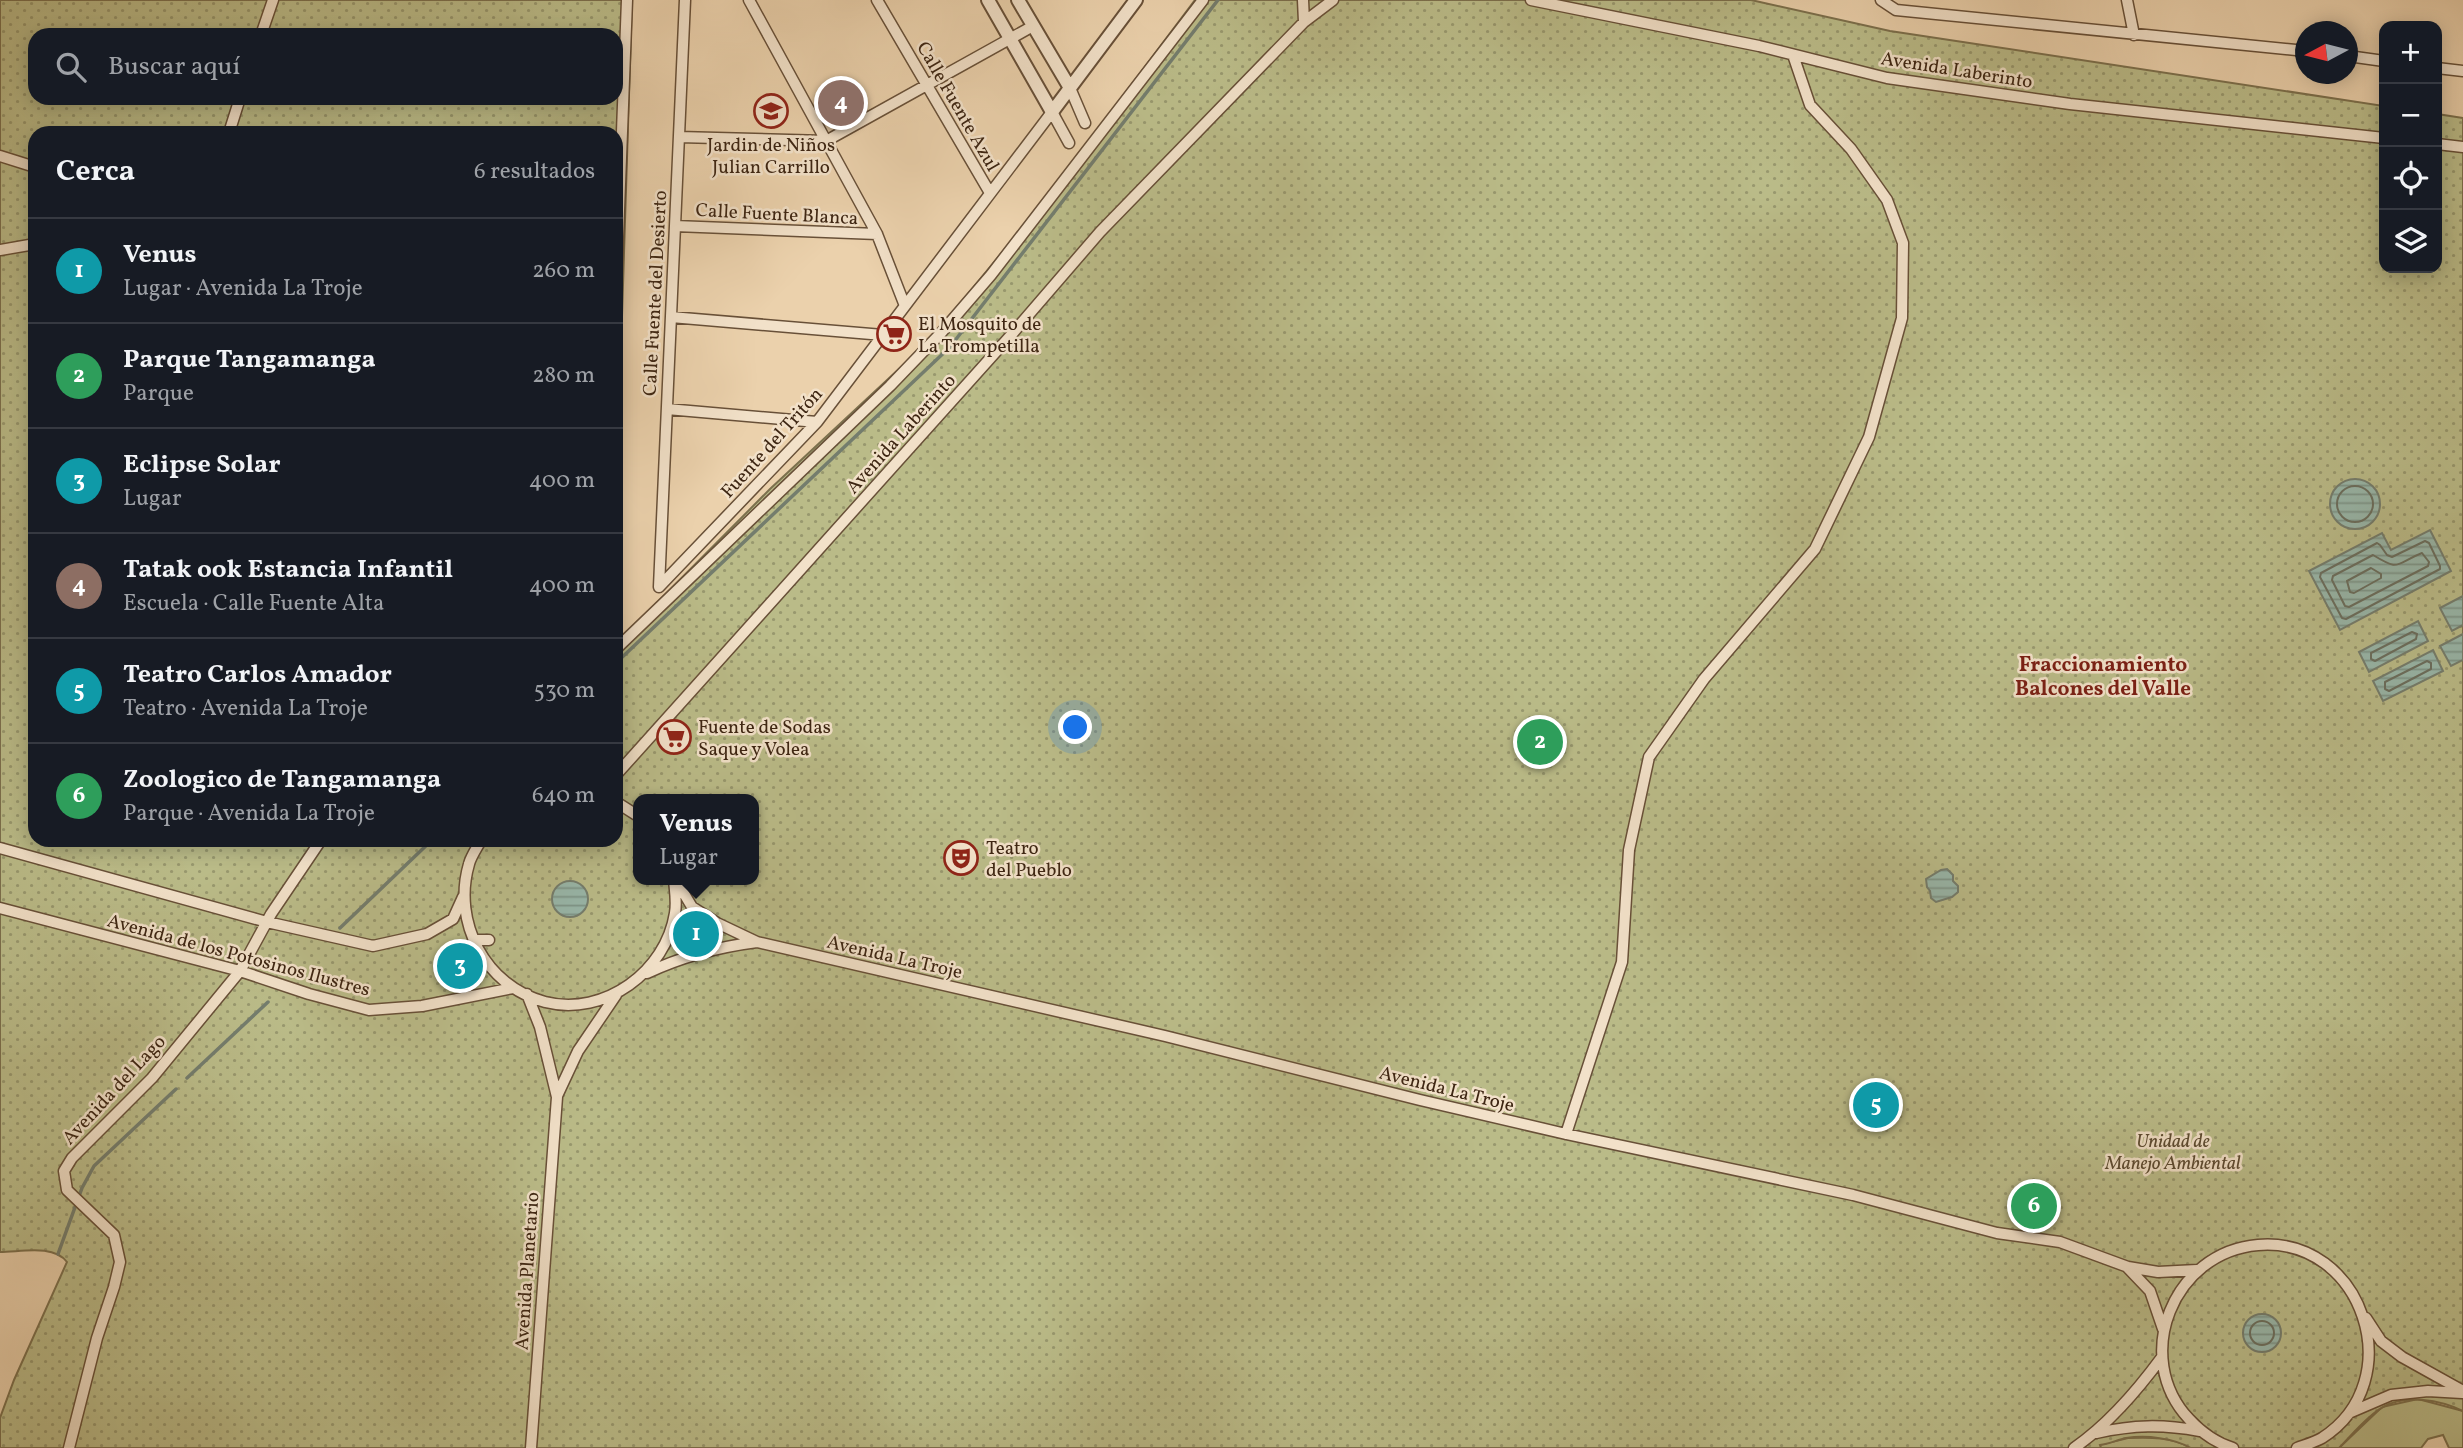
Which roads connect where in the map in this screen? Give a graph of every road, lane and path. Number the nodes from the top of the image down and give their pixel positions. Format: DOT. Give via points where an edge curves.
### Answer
graph roads {
  1 [pos="273,0"];
  2 [pos="627,0"];
  3 [pos="685,0"];
  4 [pos="749,0"];
  5 [pos="877,0"];
  6 [pos="988,0"];
  7 [pos="1018,0"];
  8 [pos="1203,0"];
  9 [pos="1303,0"];
  10 [pos="1333,0"];
  11 [pos="1531,0"];
  12 [pos="1881,0"];
  13 [pos="2127,0"];
  14 [pos="1134,1"];
  15 [pos="1304,22"];
  16 [pos="1033,26"];
  17 [pos="263,28"];
  18 [pos="2134,35"];
  19 [pos="1010,39"];
  20 [pos="2295,50"];
  21 [pos="1793,55"];
  22 [pos="2358,57"];
  23 [pos="2379,60"];
  24 [pos="2442,69"];
  25 [pos="2463,71"];
  26 [pos="927,86"];
  27 [pos="1070,88"];
  28 [pos="238,105"];
  29 [pos="1052,112"];
  30 [pos="1085,123"];
  31 [pos="231,126"];
  32 [pos="622,126"];
  33 [pos="678,137"];
  34 [pos="2379,137"];
  35 [pos="826,141"];
  36 [pos="1069,143"];
  37 [pos="2442,145"];
  38 [pos="2463,147"];
  39 [pos="0,156"];
  40 [pos="28,165"];
  41 [pos="990,193"];
  42 [pos="675,226"];
  43 [pos="877,234"];
  44 [pos="28,245"];
  45 [pos="0,250"];
  46 [pos="905,306"];
  47 [pos="671,317"];
  48 [pos="883,335"];
  49 [pos="667,409"];
  50 [pos="817,422"];
  51 [pos="659,587"];
  52 [pos="623,642"];
  53 [pos="623,767"];
  54 [pos="316,847"];
  55 [pos="477,847"];
  56 [pos="0,848"];
  57 [pos="675,885"];
  58 [pos="678,885"];
  59 [pos="463,897"];
  60 [pos="0,908"];
  61 [pos="267,922"];
  62 [pos="473,940"];
  63 [pos="489,940"];
  64 [pos="757,942"];
  65 [pos="240,971"];
  66 [pos="645,973"];
  67 [pos="513,988"];
  68 [pos="527,994"];
  69 [pos="616,994"];
  70 [pos="557,1097"];
  71 [pos="1566,1134"];
  72 [pos="2128,1267"];
  73 [pos="2197,1270"];
  74 [pos="2364,1315"];
  75 [pos="2163,1329"];
  76 [pos="2162,1357"];
  77 [pos="2463,1392"];
  78 [pos="2348,1413"];
  79 [pos="2200,1431"];
  80 [pos="2095,1433"];
  81 [pos="69,1448"];
  82 [pos="531,1448"];
  83 [pos="2074,1448"];
  84 [pos="2233,1448"];
  85 [pos="2297,1448"];
  1 -- 17 [label="street"];
  2 -- 32 [label="street"];
  3 -- 33 [label="street, Calle Fuente del Desierto"];
  4 -- 35 [label="street"];
  5 -- 26 [label="street, Calle Fuente Azul"];
  6 -- 19 [label="street"];
  7 -- 16 [label="street"];
  8 -- 52 [label="street" via="941,333"];
  9 -- 15 [label="street"];
  10 -- 15 [label="street, Avenida Laberinto"];
  11 -- 21 [label="street, Avenida Laberinto"];
  12 -- 18 [label="street" via="1896,10"];
  13 -- 18 [label="street"];
  14 -- 27 [label="street"];
  15 -- 53 [label="street, Avenida Laberinto" via="1100,232"];
  16 -- 19 [label="street"];
  16 -- 27 [label="street"];
  18 -- 20 [label="street"];
  19 -- 26 [label="street"];
  19 -- 29 [label="street"];
  21 -- 34 [label="street, Avenida Laberinto" via="1887,78 2005,95"];
  21 -- 71 [label="street" via="1810,105 1851,149 1887,200 1903,243 1902,318 1869,438 1815,549 1704,679 1649,757 1629,850 1622,962"];
  22 -- 23 [label="street"];
  24 -- 25 [label="street"];
  26 -- 35 [label="street"];
  26 -- 41 [label="street, Calle Fuente Azul"];
  27 -- 29 [label="street"];
  27 -- 30 [label="street"];
  28 -- 31 [label="street"];
  29 -- 36 [label="street"];
  29 -- 41 [label="street, Fuente del Tritón"];
  33 -- 35 [label="street"];
  33 -- 42 [label="street, Calle Fuente del Desierto"];
  35 -- 43 [label="street"];
  37 -- 38 [label="street"];
  39 -- 40 [label="street"];
  41 -- 46 [label="street, Fuente del Tritón"];
  42 -- 43 [label="street, Calle Fuente Blanca"];
  42 -- 47 [label="street, Calle Fuente del Desierto"];
  43 -- 46 [label="street"];
  44 -- 45 [label="street"];
  46 -- 48 [label="street, Fuente del Tritón"];
  47 -- 48 [label="street"];
  47 -- 49 [label="street, Calle Fuente del Desierto"];
  48 -- 50 [label="street, Fuente del Tritón"];
  49 -- 50 [label="street"];
  49 -- 51 [label="street, Calle Fuente del Desierto"];
  50 -- 51 [label="street, Fuente del Tritón"];
  54 -- 61 [label="street, Avenida del Lago"];
  55 -- 59 [label="street" via="469,862"];
  56 -- 61 [label="street, Avenida de los Potosinos Ilustres"];
  57 -- 66 [label="street" via="675,912 665,945"];
  58 -- 64 [label="street, Avenida La Troje" via="692,908"];
  59 -- 61 [label="street, Avenida de los Potosinos Ilustres" via="453,919 428,934 373,946"];
  59 -- 62 [label="street"];
  60 -- 65 [label="street, Avenida de los Potosinos Ilustres"];
  61 -- 65 [label="street, Avenida del Lago"];
  62 -- 63 [label="street"];
  62 -- 67 [label="street" via="486,964"];
  64 -- 66 [label="street, Avenida La Troje" via="717,947"];
  64 -- 71 [label="street, Avenida La Troje"];
  65 -- 67 [label="street, Avenida de los Potosinos Ilustres" via="369,1010 422,1006"];
  65 -- 81 [label="street, Avenida del Lago" via="152,1078 64,1171 67,1190 114,1235 120,1262"];
  66 -- 69 [label="street"];
  67 -- 68 [label="street"];
  68 -- 69 [label="street" via="546,1002 582,1004"];
  68 -- 70 [label="street, Avenida Planetario"];
  69 -- 70 [label="street, Avenida Planetario" via="578,1051"];
  70 -- 82 [label="street, Avenida Planetario"];
  71 -- 72 [label="street, Avenida La Troje" via="1853,1195 1997,1233 2060,1242"];
  72 -- 73 [label="street, Avenida La Troje" via="2158,1272"];
  72 -- 75 [label="street, Avenida La Troje" via="2150,1291"];
  73 -- 74 [label="street" via="2225,1252 2258,1245 2292,1248 2323,1262 2348,1285"];
  73 -- 75 [label="street" via="2175,1297"];
  74 -- 77 [label="street" via="2381,1341"];
  74 -- 78 [label="street" via="2370,1349 2364,1383"];
  75 -- 76 [label="street"];
  76 -- 79 [label="street" via="2168,1385 2181,1410"];
  76 -- 80 [label="street"];
  77 -- 78 [label="street" via="2391,1395"];
  78 -- 85 [label="street" via="2322,1438"];
  79 -- 80 [label="street" via="2146,1425"];
  79 -- 84 [label="street"];
  80 -- 83 [label="street"];
}
